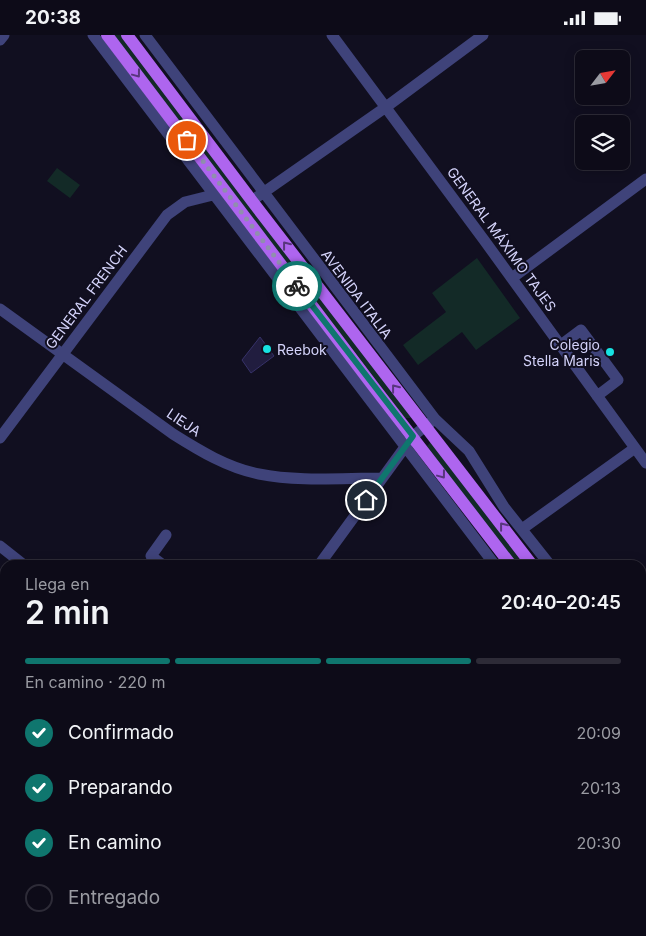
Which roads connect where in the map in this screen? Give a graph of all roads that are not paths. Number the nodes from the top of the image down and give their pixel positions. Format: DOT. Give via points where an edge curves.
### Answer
graph roads {
  1 [pos="4,35"];
  2 [pos="93,35"];
  3 [pos="108,35"];
  4 [pos="127,35"];
  5 [pos="145,35"];
  6 [pos="332,35"];
  7 [pos="483,35"];
  8 [pos="0,40"];
  9 [pos="386,107"];
  10 [pos="646,179"];
  11 [pos="263,193"];
  12 [pos="213,195"];
  13 [pos="252,201"];
  14 [pos="512,278"];
  15 [pos="0,309"];
  16 [pos="561,345"];
  17 [pos="62,354"];
  18 [pos="597,396"];
  19 [pos="430,423"];
  20 [pos="413,436"];
  21 [pos="0,438"];
  22 [pos="405,447"];
  23 [pos="635,448"];
  24 [pos="646,463"];
  25 [pos="382,478"];
  26 [pos="522,529"];
  27 [pos="166,535"];
  28 [pos="0,546"];
  29 [pos="502,553"];
  30 [pos="18,560"];
  31 [pos="156,560"];
  32 [pos="323,560"];
  33 [pos="489,560"];
  34 [pos="496,560"];
  35 [pos="507,560"];
  36 [pos="528,560"];
  37 [pos="546,560"];
  1 -- 8 [label="street"];
  2 -- 12 [label="street"];
  3 -- 20 [label="main road, one-way"];
  4 -- 13 [label="main road, AVENIDA ITALIA"];
  5 -- 11 [label="street, AVENIDA ITALIA"];
  6 -- 9 [label="street, GENERAL MÁXIMO TAJES"];
  7 -- 9 [label="street"];
  9 -- 11 [label="street"];
  9 -- 14 [label="street, GENERAL MÁXIMO TAJES"];
  10 -- 14 [label="street"];
  11 -- 13 [label="street"];
  11 -- 19 [label="street, AVENIDA ITALIA"];
  12 -- 17 [label="street, GENERAL FRENCH" via="185,202 167,215"];
  12 -- 22 [label="street"];
  19 -- 13 [label="main road, AVENIDA ITALIA, one-way"];
  14 -- 16 [label="street, GENERAL MÁXIMO TAJES"];
  15 -- 17 [label="street, LIEJA"];
  16 -- 18 [label="street, GENERAL MÁXIMO TAJES"];
  16 -- 18 [label="street" via="581,330 618,381"];
  17 -- 21 [label="street, GENERAL FRENCH"];
  17 -- 25 [label="street, LIEJA" via="173,433 232,466 259,474 292,477"];
  18 -- 23 [label="street, GENERAL MÁXIMO TAJES"];
  19 -- 20 [label="street"];
  19 -- 26 [label="street, AVENIDA ITALIA" via="469,451 504,507"];
  36 -- 19 [label="main road, AVENIDA ITALIA, one-way"];
  20 -- 22 [label="street"];
  20 -- 29 [label="main road, one-way"];
  22 -- 25 [label="street"];
  22 -- 33 [label="street"];
  23 -- 24 [label="street, GENERAL MÁXIMO TAJES"];
  23 -- 26 [label="street"];
  25 -- 32 [label="street"];
  26 -- 37 [label="street, AVENIDA ITALIA"];
  27 -- 31 [label="street" via="151,556"];
  28 -- 30 [label="street"];
  29 -- 34 [label="street"];
  29 -- 35 [label="main road"];
}
